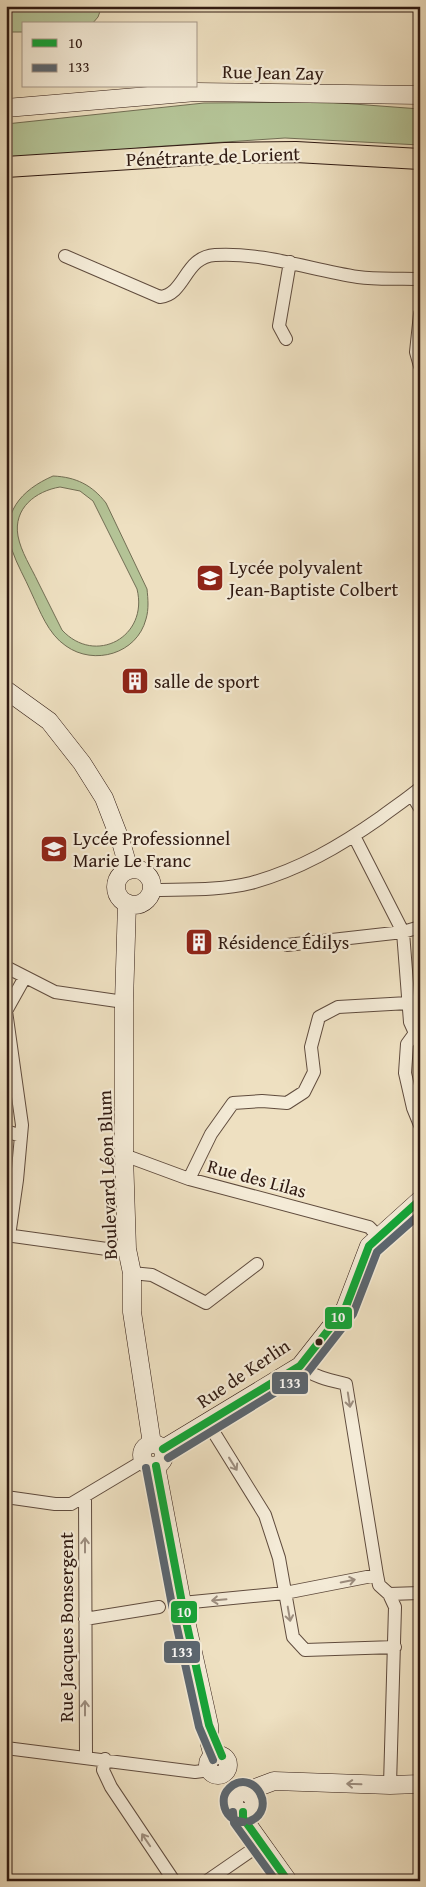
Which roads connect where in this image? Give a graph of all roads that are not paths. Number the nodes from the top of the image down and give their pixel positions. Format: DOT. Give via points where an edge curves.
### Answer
graph roads {
  1 [pos="420,95"];
  2 [pos="6,108"];
  3 [pos="416,157"];
  4 [pos="6,167"];
  5 [pos="65,256"];
  6 [pos="290,262"];
  7 [pos="420,279"];
  8 [pos="420,314"];
  9 [pos="286,339"];
  10 [pos="420,366"];
  11 [pos="6,690"];
  12 [pos="416,791"];
  13 [pos="420,808"];
  14 [pos="354,836"];
  15 [pos="129,870"];
  16 [pos="151,890"];
  17 [pos="128,904"];
  18 [pos="420,927"];
  19 [pos="403,932"];
  20 [pos="287,945"];
  21 [pos="6,967"];
  22 [pos="25,977"];
  23 [pos="124,1002"];
  24 [pos="408,1003"];
  25 [pos="417,1034"];
  26 [pos="420,1125"];
  27 [pos="6,1131"];
  28 [pos="21,1136"];
  29 [pos="124,1155"];
  30 [pos="189,1179"];
  31 [pos="420,1200"];
  32 [pos="8,1235"];
  33 [pos="379,1237"];
  34 [pos="127,1249"];
  35 [pos="257,1264"];
  36 [pos="132,1273"];
  37 [pos="300,1366"];
  38 [pos="208,1423"];
  39 [pos="158,1447"];
  40 [pos="150,1464"];
  41 [pos="6,1496"];
  42 [pos="85,1496"];
  43 [pos="377,1575"];
  44 [pos="285,1593"];
  45 [pos="420,1593"];
  46 [pos="389,1594"];
  47 [pos="182,1603"];
  48 [pos="159,1607"];
  49 [pos="85,1619"];
  50 [pos="394,1647"];
  51 [pos="6,1748"];
  52 [pos="86,1757"];
  53 [pos="105,1759"];
  54 [pos="218,1765"];
  55 [pos="420,1784"];
  56 [pos="390,1785"];
  57 [pos="244,1802"];
  58 [pos="262,1843"];
  59 [pos="174,1881"];
  60 [pos="207,1881"];
  61 [pos="288,1881"];
  1 -- 2 [label="main road, Rue Jean Zay" via="196,92"];
  3 -- 4 [label="main road, Pénétrante de Lorient" via="225,153"];
  5 -- 6 [label="street" via="160,297 174,292 190,267 213,255"];
  6 -- 7 [label="street" via="359,277"];
  6 -- 9 [label="street" via="279,326"];
  8 -- 10 [label="street" via="416,352"];
  11 -- 15 [label="main road" via="49,722 82,763 104,798"];
  12 -- 13 [label="street"];
  12 -- 14 [label="street"];
  14 -- 16 [label="street" via="322,856 249,883"];
  14 -- 19 [label="street"];
  15 -- 16 [label="main road" via="139,870 147,876"];
  15 -- 17 [label="main road" via="116,883 118,896"];
  16 -- 17 [label="main road" via="143,902"];
  17 -- 23 [label="main road, Boulevard Léon Blum"];
  18 -- 19 [label="street"];
  19 -- 20 [label="street"];
  19 -- 24 [label="street"];
  21 -- 22 [label="street"];
  22 -- 23 [label="street" via="55,992"];
  22 -- 28 [label="street" via="6,1010"];
  23 -- 29 [label="main road, Boulevard Léon Blum"];
  24 -- 25 [label="street" via="410,1022"];
  24 -- 30 [label="street" via="338,1007 319,1017 311,1046 314,1072 304,1092 287,1103 233,1103 211,1134"];
  25 -- 26 [label="street" via="407,1044 405,1073"];
  27 -- 28 [label="street"];
  28 -- 32 [label="street"];
  29 -- 30 [label="street, Rue des Lilas"];
  29 -- 34 [label="main road, Boulevard Léon Blum"];
  30 -- 33 [label="street, Rue des Lilas" via="369,1227"];
  31 -- 33 [label="main road, Rue de Kerlin"];
  32 -- 34 [label="street" via="114,1250"];
  33 -- 37 [label="main road, Rue de Kerlin" via="369,1246 345,1309"];
  34 -- 36 [label="main road, Boulevard Léon Blum"];
  35 -- 36 [label="street" via="206,1303 152,1275"];
  36 -- 39 [label="main road, Boulevard Léon Blum" via="132,1312"];
  37 -- 38 [label="main road, Rue de Kerlin"];
  37 -- 43 [label="street, one-way" via="323,1379 346,1384"];
  38 -- 39 [label="main road, Rue de Kerlin"];
  38 -- 44 [label="street, one-way" via="265,1515 279,1558"];
  39 -- 40 [label="main road" via="143,1450"];
  40 -- 42 [label="street"];
  40 -- 47 [label="main road"];
  41 -- 42 [label="street" via="70,1504"];
  49 -- 42 [label="street, Rue Jacques Bonsergent, one-way"];
  44 -- 43 [label="street, one-way"];
  43 -- 46 [label="street" via="380,1585"];
  44 -- 47 [label="street, one-way"];
  44 -- 50 [label="street, one-way" via="293,1637 305,1650"];
  45 -- 46 [label="street"];
  46 -- 50 [label="street" via="395,1607"];
  47 -- 54 [label="main road"];
  48 -- 49 [label="street"];
  52 -- 49 [label="street, Rue Jacques Bonsergent, one-way"];
  50 -- 56 [label="street"];
  51 -- 52 [label="street"];
  52 -- 53 [label="street"];
  53 -- 54 [label="street" via="195,1772"];
  59 -- 53 [label="street, one-way" via="111,1787 103,1770"];
  54 -- 57 [label="main road" via="216,1780 228,1798"];
  55 -- 56 [label="main road"];
  56 -- 57 [label="main road, one-way" via="274,1781 258,1787"];
  57 -- 58 [label="main road" via="243,1818"];
  58 -- 60 [label="street"];
  58 -- 61 [label="main road"];
}
